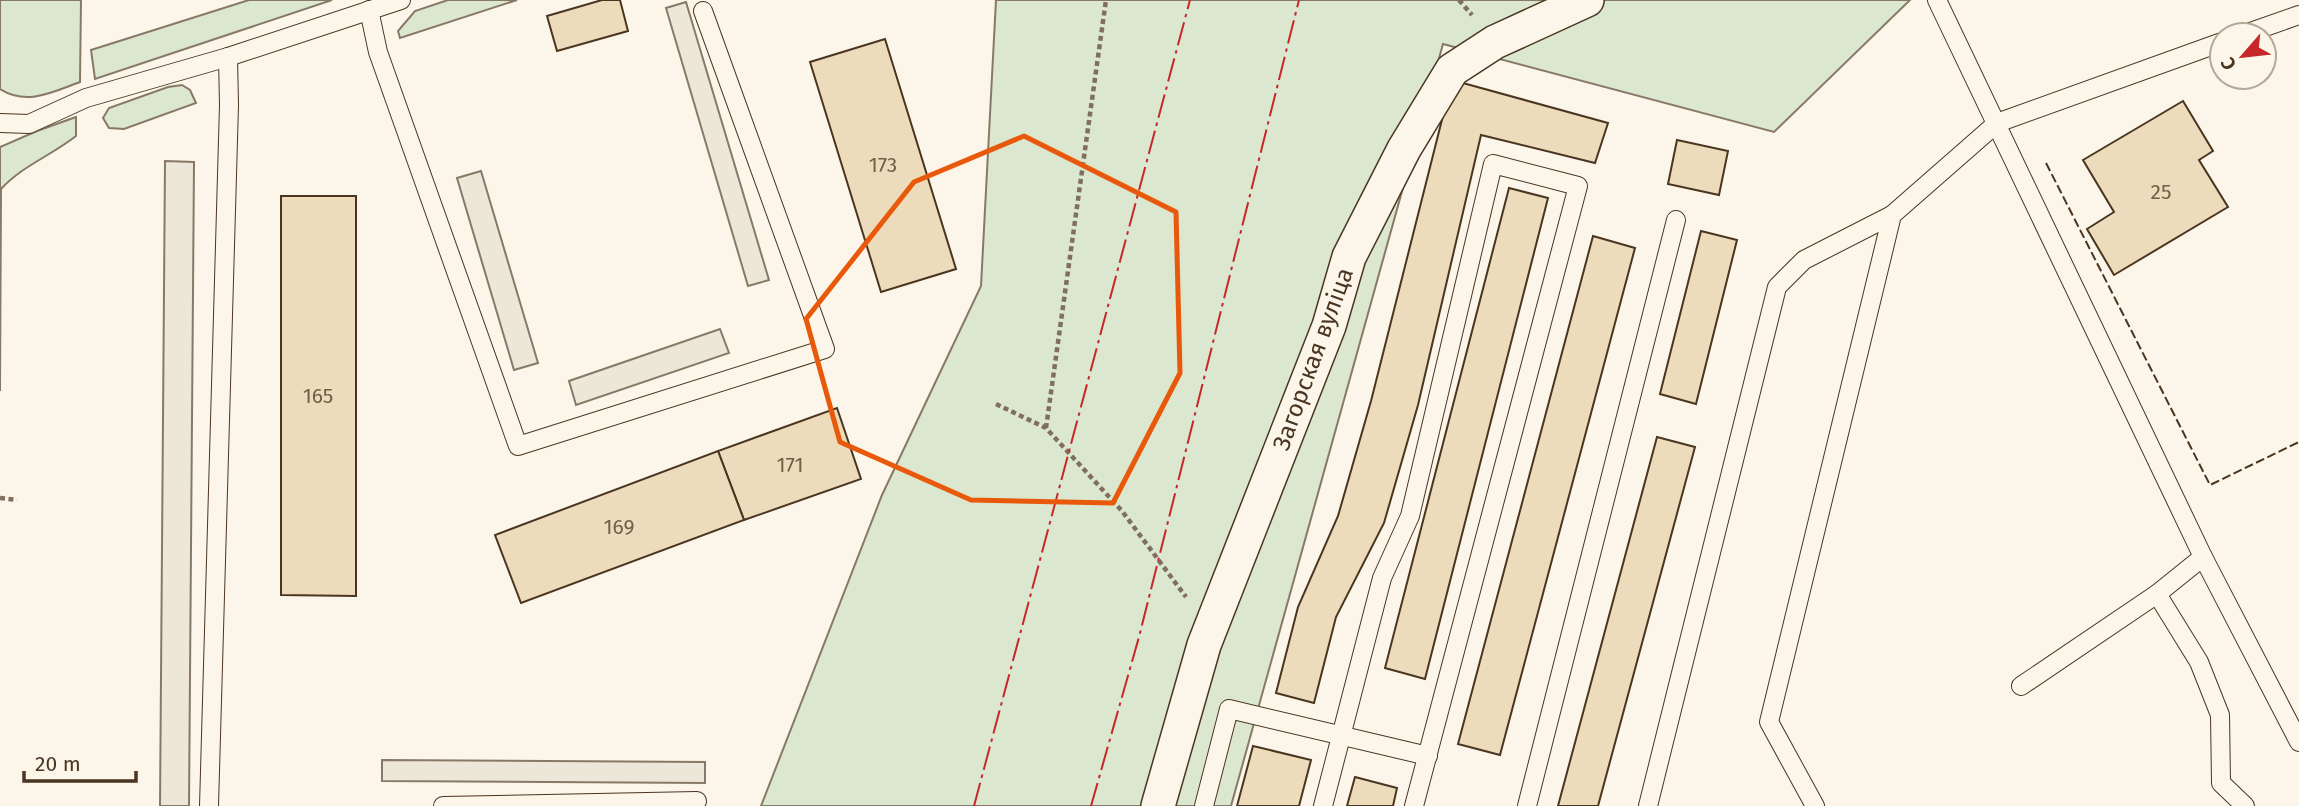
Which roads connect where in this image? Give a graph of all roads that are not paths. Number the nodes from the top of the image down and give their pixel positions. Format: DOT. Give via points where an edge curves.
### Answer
graph roads {
  1 [pos="401,0"];
  2 [pos="1587,0"];
  3 [pos="1937,0"];
  4 [pos="369,10"];
  5 [pos="704,11"];
  6 [pos="2299,15"];
  7 [pos="2278,22"];
  8 [pos="2208,47"];
  9 [pos="228,57"];
  10 [pos="0,123"];
  11 [pos="1997,123"];
  12 [pos="1892,215"];
  13 [pos="1676,220"];
  14 [pos="2203,557"];
  15 [pos="2157,594"];
  16 [pos="2021,685"];
  17 [pos="1341,735"];
  18 [pos="2299,742"];
  19 [pos="1428,756"];
  20 [pos="698,801"];
  21 [pos="209,806"];
  22 [pos="443,806"];
  23 [pos="1158,806"];
  24 [pos="1204,806"];
  25 [pos="1323,806"];
  26 [pos="1415,806"];
  27 [pos="1527,806"];
  28 [pos="1648,806"];
  29 [pos="1815,806"];
  30 [pos="2245,806"];
  1 -- 4 [label="lane"];
  2 -- 23 [label="street, Загорская вуліца" via="1496,42 1452,70 1405,149 1349,257 1329,326 1204,645"];
  3 -- 11 [label="lane"];
  4 -- 5 [label="lane" via="378,52 518,446 825,349"];
  4 -- 9 [label="lane"];
  6 -- 7 [label="lane"];
  8 -- 11 [label="lane"];
  9 -- 10 [label="lane" via="86,98 29,124"];
  9 -- 21 [label="lane"];
  11 -- 12 [label="lane"];
  11 -- 14 [label="lane"];
  12 -- 28 [label="lane" via="1804,260 1777,287"];
  12 -- 29 [label="lane" via="1769,722"];
  13 -- 27 [label="lane"];
  14 -- 15 [label="lane"];
  14 -- 18 [label="lane"];
  15 -- 16 [label="lane"];
  15 -- 30 [label="lane" via="2199,662 2220,715 2221,783"];
  17 -- 19 [label="lane"];
  17 -- 19 [label="lane" via="1382,578 1410,516 1493,164 1578,186"];
  17 -- 24 [label="lane" via="1229,709"];
  17 -- 25 [label="lane"];
  19 -- 26 [label="lane"];
  20 -- 22 [label="lane"];
}
